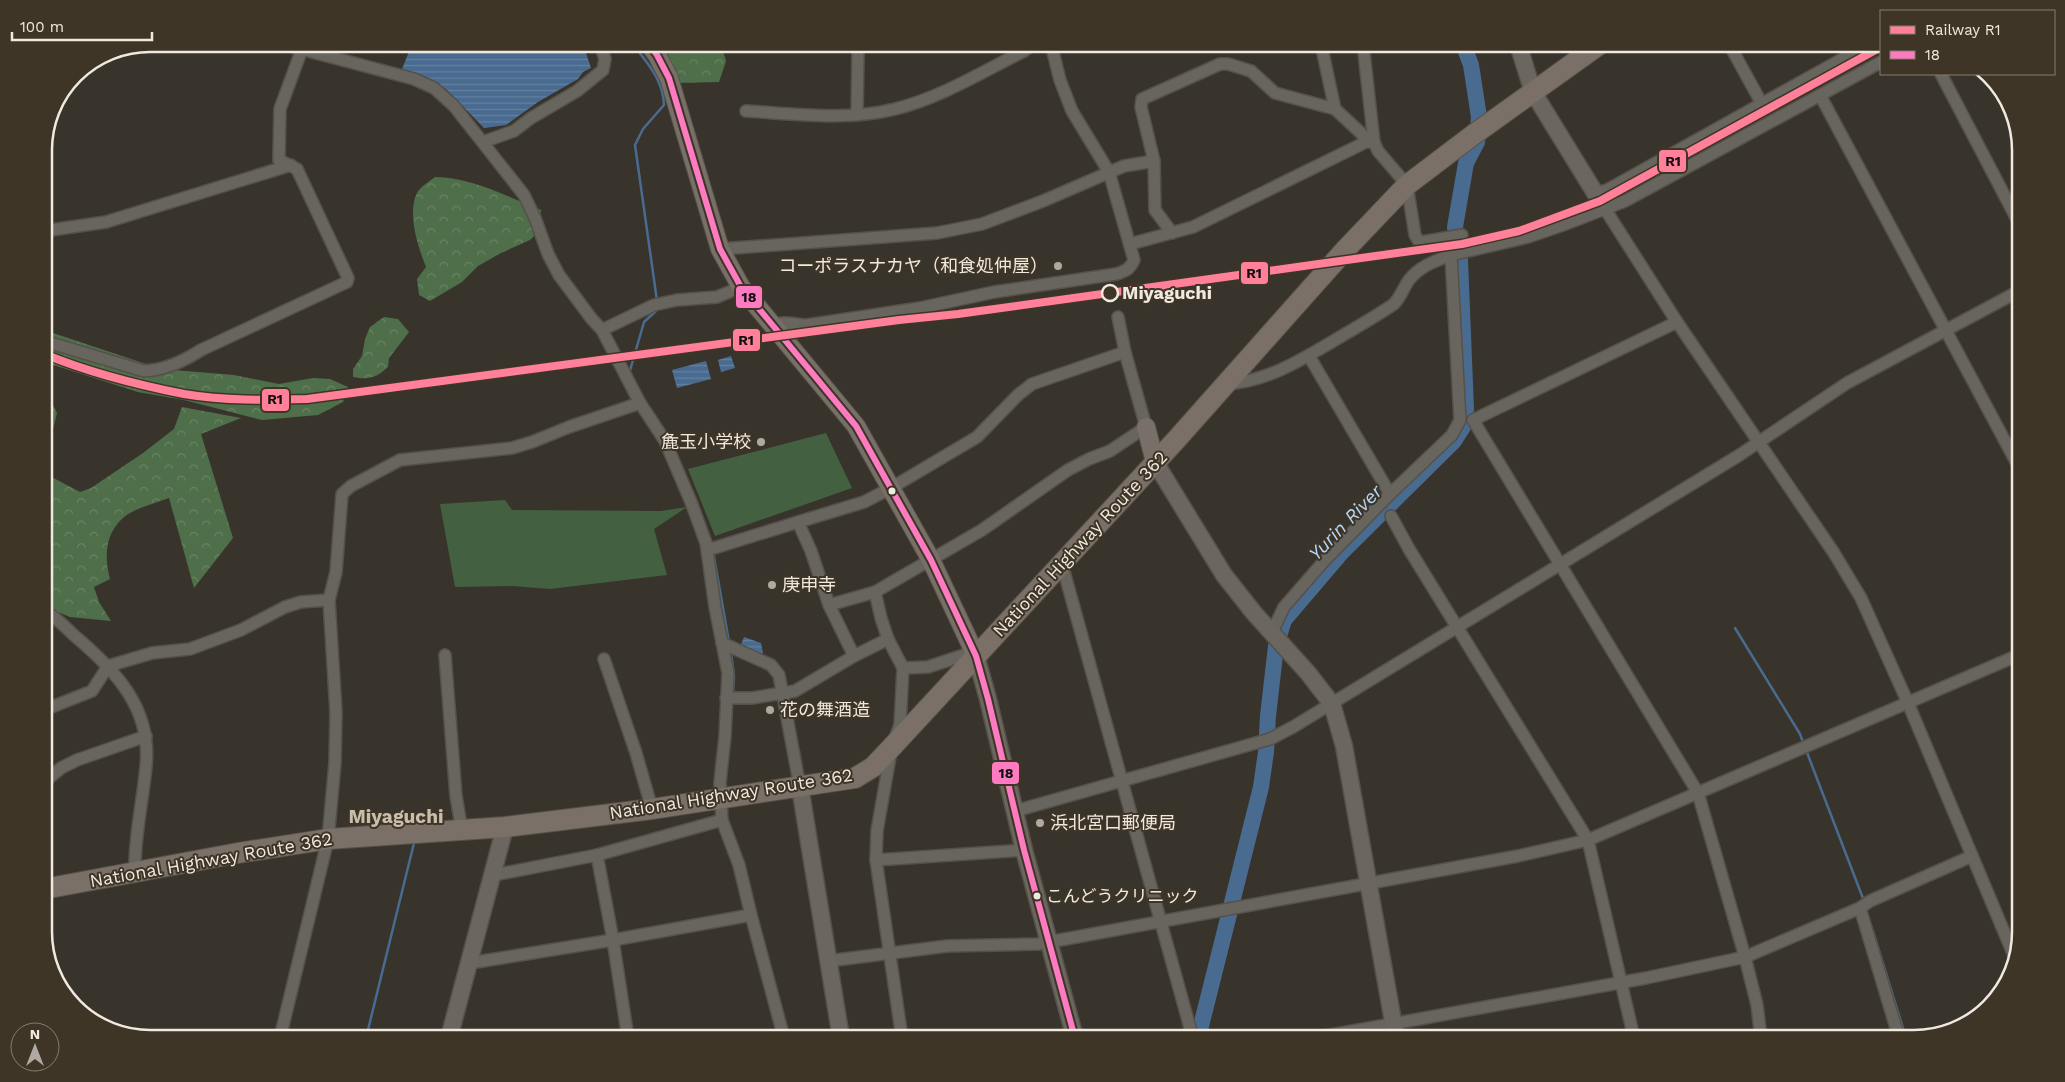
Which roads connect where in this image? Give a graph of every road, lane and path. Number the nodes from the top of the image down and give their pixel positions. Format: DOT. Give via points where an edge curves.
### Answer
graph roads {
  1 [pos="1054,52"];
  2 [pos="1323,52"];
  3 [pos="1364,52"];
  4 [pos="1520,52"];
  5 [pos="1588,52"];
  6 [pos="1733,52"];
  7 [pos="1855,52"];
  8 [pos="301,53"];
  9 [pos="317,53"];
  10 [pos="603,53"];
  11 [pos="655,53"];
  12 [pos="858,53"];
  13 [pos="1021,53"];
  14 [pos="1880,63"];
  15 [pos="1943,75"];
  16 [pos="1532,92"];
  17 [pos="1820,96"];
  18 [pos="1762,104"];
  19 [pos="1336,109"];
  20 [pos="746,111"];
  21 [pos="858,115"];
  22 [pos="483,142"];
  23 [pos="1370,142"];
  24 [pos="1154,161"];
  25 [pos="291,165"];
  26 [pos="1109,172"];
  27 [pos="1408,185"];
  28 [pos="1601,201"];
  29 [pos="2012,210"];
  30 [pos="53,231"];
  31 [pos="1172,233"];
  32 [pos="1456,236"];
  33 [pos="1130,244"];
  34 [pos="720,249"];
  35 [pos="1451,255"];
  36 [pos="741,287"];
  37 [pos="2012,295"];
  38 [pos="1118,317"];
  39 [pos="1677,322"];
  40 [pos="773,326"];
  41 [pos="602,330"];
  42 [pos="1945,330"];
  43 [pos="53,344"];
  44 [pos="1125,352"];
  45 [pos="1309,356"];
  46 [pos="1226,384"];
  47 [pos="640,403"];
  48 [pos="1467,420"];
  49 [pos="1146,427"];
  50 [pos="1759,442"];
  51 [pos="2012,454"];
  52 [pos="1156,462"];
  53 [pos="891,488"];
  54 [pos="1390,494"];
  55 [pos="1391,516"];
  56 [pos="798,522"];
  57 [pos="710,548"];
  58 [pos="931,560"];
  59 [pos="1062,564"];
  60 [pos="1560,565"];
  61 [pos="875,592"];
  62 [pos="329,600"];
  63 [pos="829,605"];
  64 [pos="53,618"];
  65 [pos="1458,627"];
  66 [pos="1274,635"];
  67 [pos="888,639"];
  68 [pos="722,644"];
  69 [pos="975,654"];
  70 [pos="445,655"];
  71 [pos="854,656"];
  72 [pos="2012,658"];
  73 [pos="604,659"];
  74 [pos="108,666"];
  75 [pos="902,668"];
  76 [pos="784,694"];
  77 [pos="726,698"];
  78 [pos="1908,702"];
  79 [pos="1332,704"];
  80 [pos="53,706"];
  81 [pos="146,736"];
  82 [pos="891,748"];
  83 [pos="53,775"];
  84 [pos="1123,780"];
  85 [pos="800,787"];
  86 [pos="1698,793"];
  87 [pos="720,799"];
  88 [pos="652,809"];
  89 [pos="1014,810"];
  90 [pos="722,820"];
  91 [pos="505,827"];
  92 [pos="462,831"];
  93 [pos="328,839"];
  94 [pos="1588,840"];
  95 [pos="1024,850"];
  96 [pos="597,855"];
  97 [pos="1972,856"];
  98 [pos="876,860"];
  99 [pos="135,872"];
  100 [pos="494,875"];
  101 [pos="1368,884"];
  102 [pos="53,887"];
  103 [pos="1863,905"];
  104 [pos="751,915"];
  105 [pos="1162,921"];
  106 [pos="613,940"];
  107 [pos="1049,941"];
  108 [pos="2011,949"];
  109 [pos="890,952"];
  110 [pos="1745,957"];
  111 [pos="828,961"];
  112 [pos="470,963"];
  113 [pos="1622,982"];
  114 [pos="282,1030"];
  115 [pos="451,1030"];
  116 [pos="627,1030"];
  117 [pos="782,1030"];
  118 [pos="840,1030"];
  119 [pos="901,1030"];
  120 [pos="1073,1030"];
  121 [pos="1191,1030"];
  122 [pos="1394,1030"];
  123 [pos="1399,1030"];
  124 [pos="1632,1030"];
  125 [pos="1760,1030"];
  126 [pos="1897,1030"];
  1 -- 26 [label="street" via="1072,111"];
  2 -- 19 [label="street"];
  3 -- 23 [label="street"];
  4 -- 16 [label="street"];
  5 -- 16 [label="highway, National Highway Route 362"];
  6 -- 18 [label="street"];
  7 -- 18 [label="street"];
  8 -- 25 [label="street" via="280,109 278,157"];
  9 -- 22 [label="street" via="389,71 434,88 454,106"];
  10 -- 22 [label="street" via="603,70 577,91 514,131"];
  11 -- 34 [label="main road" via="669,78"];
  12 -- 21 [label="street"];
  13 -- 21 [label="street" via="937,94 896,109"];
  14 -- 17 [label="street"];
  15 -- 29 [label="street"];
  16 -- 27 [label="highway, National Highway Route 362"];
  16 -- 28 [label="street"];
  17 -- 28 [label="street" via="1625,201"];
  17 -- 42 [label="street"];
  18 -- 28 [label="street" via="1607,190"];
  19 -- 23 [label="street"];
  19 -- 24 [label="street" via="1275,93 1251,71 1220,64 1142,100"];
  20 -- 21 [label="street"];
  22 -- 41 [label="street" via="524,195 559,275"];
  23 -- 27 [label="street"];
  23 -- 31 [label="street" via="1193,227"];
  24 -- 26 [label="street"];
  24 -- 31 [label="street" via="1155,210"];
  25 -- 30 [label="street" via="106,222"];
  25 -- 43 [label="street" via="297,169 348,278 347,282 187,359 155,371 144,371"];
  26 -- 33 [label="street"];
  26 -- 34 [label="street" via="1043,201 965,229"];
  27 -- 32 [label="street" via="1418,240"];
  27 -- 46 [label="highway, National Highway Route 362" via="1345,250"];
  28 -- 35 [label="street" via="1528,236"];
  28 -- 39 [label="street"];
  31 -- 33 [label="street"];
  33 -- 40 [label="street" via="1134,260 1127,270 1116,274 817,324 783,322"];
  34 -- 36 [label="main road"];
  35 -- 45 [label="street" via="1416,272 1394,304"];
  35 -- 48 [label="street"];
  36 -- 40 [label="main road"];
  36 -- 41 [label="street" via="717,296 659,304"];
  37 -- 42 [label="street"];
  38 -- 44 [label="street"];
  39 -- 48 [label="street"];
  39 -- 50 [label="street"];
  40 -- 53 [label="main road" via="856,426"];
  41 -- 47 [label="street"];
  42 -- 50 [label="street" via="1847,383"];
  42 -- 51 [label="street"];
  44 -- 49 [label="street"];
  44 -- 53 [label="street" via="1032,384 977,436"];
  45 -- 46 [label="street" via="1288,368"];
  45 -- 54 [label="street"];
  46 -- 52 [label="highway, National Highway Route 362"];
  47 -- 57 [label="street" via="665,441"];
  47 -- 62 [label="street" via="512,448 400,460 351,486 342,494 336,572"];
  48 -- 54 [label="street"];
  48 -- 60 [label="street"];
  49 -- 52 [label="main road"];
  49 -- 58 [label="street" via="1110,450 1068,470 982,530"];
  50 -- 60 [label="street"];
  50 -- 78 [label="street" via="1861,598"];
  52 -- 59 [label="highway, National Highway Route 362"];
  52 -- 66 [label="street" via="1224,575"];
  53 -- 56 [label="street" via="864,502"];
  53 -- 58 [label="main road"];
  54 -- 66 [label="street" via="1284,607"];
  55 -- 65 [label="street"];
  56 -- 57 [label="street"];
  56 -- 63 [label="street"];
  57 -- 68 [label="street"];
  58 -- 61 [label="street"];
  58 -- 69 [label="main road"];
  59 -- 69 [label="highway, National Highway Route 362"];
  59 -- 84 [label="street"];
  60 -- 65 [label="street"];
  60 -- 86 [label="street"];
  61 -- 63 [label="street"];
  61 -- 67 [label="street"];
  62 -- 74 [label="street" via="285,607 236,632 190,649 152,653"];
  62 -- 93 [label="street" via="336,712"];
  63 -- 71 [label="street"];
  64 -- 74 [label="street"];
  65 -- 79 [label="street"];
  65 -- 94 [label="street"];
  66 -- 79 [label="street"];
  67 -- 71 [label="street"];
  67 -- 75 [label="street"];
  68 -- 76 [label="street" via="771,665 779,675"];
  68 -- 77 [label="street" via="728,673"];
  69 -- 75 [label="street" via="928,667"];
  69 -- 82 [label="highway, National Highway Route 362"];
  69 -- 89 [label="street"];
  70 -- 92 [label="street" via="456,796"];
  71 -- 76 [label="street" via="795,691"];
  72 -- 78 [label="street"];
  73 -- 88 [label="street"];
  74 -- 80 [label="street" via="92,691"];
  74 -- 81 [label="street" via="134,702"];
  75 -- 82 [label="street" via="900,725"];
  76 -- 77 [label="street"];
  76 -- 85 [label="street"];
  77 -- 87 [label="street"];
  78 -- 86 [label="street"];
  78 -- 97 [label="street"];
  79 -- 84 [label="street" via="1267,740"];
  79 -- 101 [label="street" via="1344,746"];
  81 -- 83 [label="street" via="77,760"];
  81 -- 99 [label="street" via="147,764 134,852"];
  82 -- 85 [label="highway, National Highway Route 362" via="873,767 855,778"];
  82 -- 98 [label="street" via="877,831"];
  84 -- 89 [label="street"];
  84 -- 105 [label="street"];
  85 -- 87 [label="highway, National Highway Route 362"];
  85 -- 111 [label="street"];
  86 -- 94 [label="street"];
  86 -- 110 [label="street"];
  87 -- 88 [label="highway, National Highway Route 362"];
  87 -- 90 [label="street"];
  88 -- 91 [label="highway, National Highway Route 362"];
  89 -- 95 [label="street"];
  90 -- 96 [label="street"];
  90 -- 104 [label="street" via="739,865"];
  91 -- 92 [label="highway, National Highway Route 362"];
  91 -- 100 [label="street"];
  92 -- 93 [label="highway, National Highway Route 362"];
  93 -- 99 [label="highway, National Highway Route 362"];
  93 -- 114 [label="street"];
  94 -- 101 [label="street"];
  94 -- 113 [label="street"];
  95 -- 98 [label="street"];
  95 -- 107 [label="street"];
  96 -- 100 [label="street"];
  96 -- 106 [label="street"];
  97 -- 103 [label="street"];
  97 -- 108 [label="street"];
  98 -- 109 [label="street"];
  99 -- 102 [label="highway, National Highway Route 362"];
  100 -- 112 [label="street"];
  101 -- 105 [label="street"];
  101 -- 122 [label="street"];
  103 -- 110 [label="street"];
  103 -- 126 [label="street"];
  104 -- 106 [label="street"];
  104 -- 117 [label="street"];
  105 -- 107 [label="street"];
  105 -- 121 [label="street"];
  106 -- 112 [label="street"];
  106 -- 116 [label="street"];
  107 -- 109 [label="street"];
  107 -- 120 [label="street"];
  109 -- 111 [label="street"];
  109 -- 119 [label="street"];
  110 -- 113 [label="street"];
  110 -- 125 [label="street"];
  111 -- 118 [label="street"];
  112 -- 115 [label="street"];
  113 -- 123 [label="street"];
  113 -- 124 [label="street"];
}
